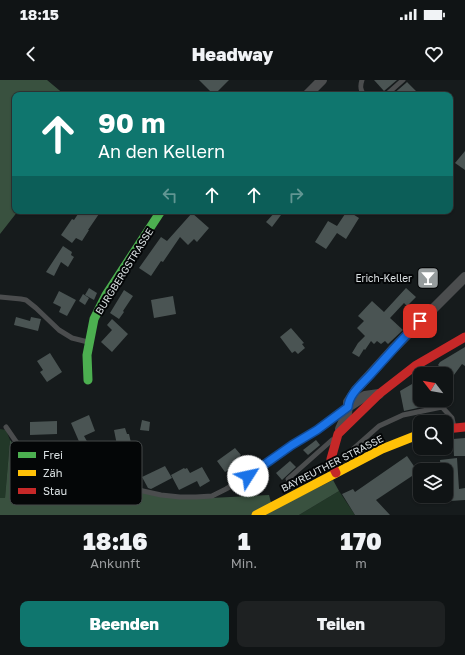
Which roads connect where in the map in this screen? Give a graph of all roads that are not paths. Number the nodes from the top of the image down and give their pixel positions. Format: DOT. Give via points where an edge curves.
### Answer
graph roads {
  1 [pos="322,80"];
  2 [pos="362,80"];
  3 [pos="403,80"];
  4 [pos="310,92"];
  5 [pos="361,92"];
  6 [pos="389,92"];
  7 [pos="159,214"];
  8 [pos="465,277"];
  9 [pos="0,297"];
  10 [pos="465,337"];
  11 [pos="89,342"];
  12 [pos="88,380"];
  13 [pos="379,394"];
  14 [pos="348,407"];
  15 [pos="449,415"];
  16 [pos="6,427"];
  17 [pos="465,427"];
  18 [pos="453,428"];
  19 [pos="338,434"];
  20 [pos="413,437"];
  21 [pos="15,441"];
  22 [pos="358,461"];
  23 [pos="336,473"];
  24 [pos="288,479"];
  25 [pos="142,491"];
  26 [pos="256,515"];
  1 -- 4 [label="street"];
  2 -- 5 [label="lane"];
  3 -- 6 [label="lane"];
  7 -- 11 [label="street, BURGBERGSTRASSE" via="106,295 94,319"];
  8 -- 14 [label="street" via="356,390 348,402"];
  9 -- 11 [label="lane" via="26,300 59,330 72,338"];
  10 -- 13 [label="street" via="415,366"];
  11 -- 12 [label="street, BURGBERGSTRASSE"];
  13 -- 14 [label="street" via="365,396"];
  13 -- 19 [label="street"];
  14 -- 19 [label="street"];
  14 -- 25 [label="lane" via="248,476 212,496 180,497"];
  15 -- 22 [label="lane" via="442,407 403,416 379,426 353,449"];
  16 -- 21 [label="lane"];
  17 -- 18 [label="street"];
  19 -- 23 [label="street" via="331,459"];
  19 -- 24 [label="lane"];
  20 -- 22 [label="street, BAYREUTHER STRASSE" via="391,444"];
  22 -- 23 [label="street, BAYREUTHER STRASSE"];
  23 -- 26 [label="street, BAYREUTHER STRASSE"];
}
